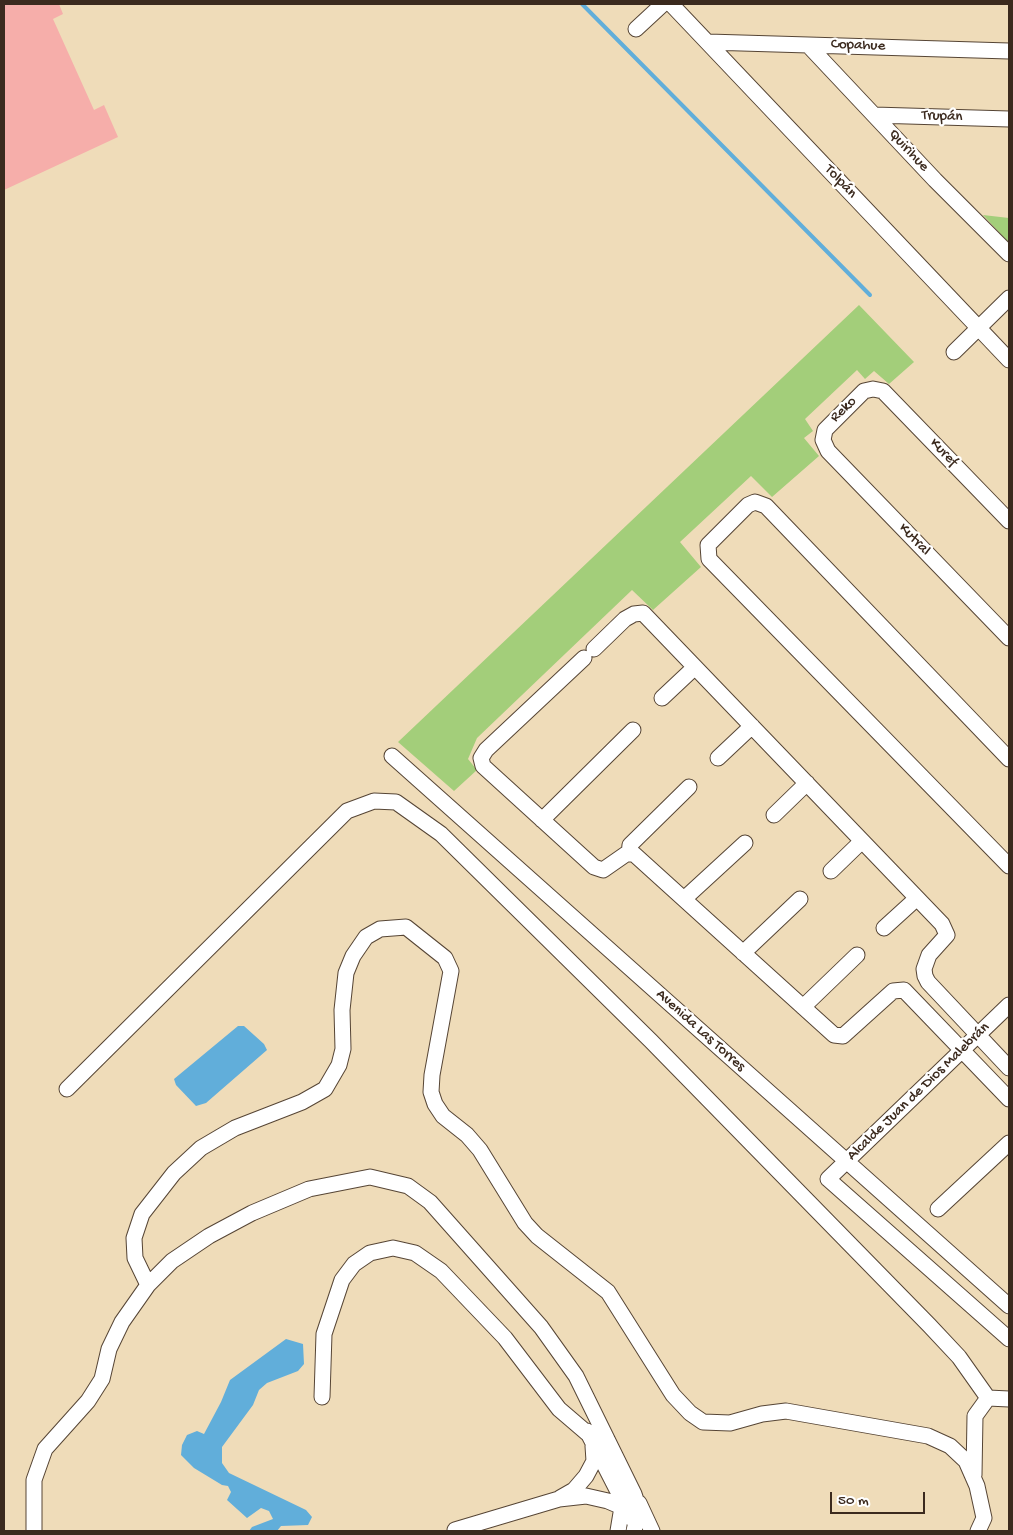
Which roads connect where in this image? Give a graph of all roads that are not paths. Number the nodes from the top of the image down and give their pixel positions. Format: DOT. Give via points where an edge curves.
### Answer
graph roads {
  1 [pos="663,4"];
  2 [pos="671,4"];
  3 [pos="636,29"];
  4 [pos="708,42"];
  5 [pos="808,45"];
  6 [pos="1009,50"];
  7 [pos="874,115"];
  8 [pos="1009,119"];
  9 [pos="1009,254"];
  10 [pos="1009,298"];
  11 [pos="978,328"];
  12 [pos="954,352"];
  13 [pos="1009,360"];
  14 [pos="874,389"];
  15 [pos="823,440"];
  16 [pos="1009,521"];
  17 [pos="1009,638"];
  18 [pos="695,667"];
  19 [pos="662,698"];
  20 [pos="752,726"];
  21 [pos="633,730"];
  22 [pos="392,756"];
  23 [pos="718,758"];
  24 [pos="1009,759"];
  25 [pos="807,783"];
  26 [pos="689,787"];
  27 [pos="774,815"];
  28 [pos="542,820"];
  29 [pos="862,841"];
  30 [pos="745,843"];
  31 [pos="629,854"];
  32 [pos="1009,866"];
  33 [pos="831,871"];
  34 [pos="917,898"];
  35 [pos="684,899"];
  36 [pos="800,899"];
  37 [pos="884,928"];
  38 [pos="743,953"];
  39 [pos="857,955"];
  40 [pos="1009,1005"];
  41 [pos="802,1007"];
  42 [pos="978,1035"];
  43 [pos="962,1050"];
  44 [pos="1009,1068"];
  45 [pos="67,1089"];
  46 [pos="1009,1099"];
  47 [pos="1009,1143"];
  48 [pos="846,1162"];
  49 [pos="938,1209"];
  50 [pos="148,1285"];
  51 [pos="1009,1306"];
  52 [pos="1009,1339"];
  53 [pos="322,1397"];
  54 [pos="988,1398"];
  55 [pos="1009,1399"];
  56 [pos="596,1439"];
  57 [pos="974,1479"];
  58 [pos="616,1488"];
  59 [pos="634,1494"];
  60 [pos="559,1499"];
  61 [pos="622,1507"];
  62 [pos="635,1527"];
  63 [pos="455,1530"];
  64 [pos="34,1531"];
  65 [pos="618,1531"];
  66 [pos="652,1531"];
  67 [pos="978,1531"];
  1 -- 3 [label="street"];
  2 -- 4 [label="street, Tolpán"];
  4 -- 5 [label="street, Copahue"];
  4 -- 11 [label="street, Tolpán"];
  5 -- 6 [label="street, Copahue"];
  5 -- 7 [label="street, Quirihue"];
  7 -- 8 [label="street, Trupán"];
  7 -- 9 [label="street, Quirihue"];
  10 -- 11 [label="street"];
  11 -- 12 [label="street"];
  11 -- 13 [label="street, Tolpán"];
  14 -- 15 [label="street, Reko" via="860,394 827,426"];
  14 -- 16 [label="street, Kuref" via="886,394"];
  15 -- 17 [label="street, Kutral" via="828,451"];
  18 -- 19 [label="street"];
  18 -- 20 [label="street"];
  18 -- 28 [label="street" via="643,614 634,614 486,750 481,758 483,766"];
  20 -- 23 [label="street"];
  20 -- 25 [label="street"];
  21 -- 28 [label="street"];
  22 -- 48 [label="street, Avenida Las Torres"];
  24 -- 32 [label="street" via="766,506 756,502 748,504 708,545 709,559"];
  25 -- 27 [label="street"];
  25 -- 29 [label="street"];
  26 -- 31 [label="street" via="630,845"];
  28 -- 31 [label="street" via="594,867 604,870"];
  29 -- 33 [label="street"];
  29 -- 34 [label="street"];
  30 -- 35 [label="street"];
  31 -- 35 [label="street" via="634,854"];
  34 -- 37 [label="street"];
  34 -- 42 [label="street" via="942,924 947,936 929,955 925,976"];
  35 -- 38 [label="street"];
  36 -- 38 [label="street"];
  38 -- 41 [label="street"];
  39 -- 41 [label="street"];
  40 -- 42 [label="street, Alcalde Juan de Dios Malebrán"];
  41 -- 43 [label="street" via="834,1035 843,1036 893,991 904,990"];
  42 -- 43 [label="street, Alcalde Juan de Dios Malebrán"];
  42 -- 44 [label="street"];
  43 -- 46 [label="street"];
  43 -- 48 [label="street, Alcalde Juan de Dios Malebrán"];
  45 -- 54 [label="street" via="347,811 374,801 396,802 441,834 658,1048 929,1325 959,1357"];
  47 -- 49 [label="street"];
  48 -- 51 [label="street, Avenida Las Torres"];
  48 -- 52 [label="street, Alcalde Juan de Dios Malebrán" via="828,1179"];
  50 -- 56 [label="street" via="172,1261 209,1236 252,1213 309,1189 370,1177 408,1186 430,1202 542,1327 576,1376"];
  50 -- 57 [label="street" via="135,1258 134,1238 142,1214 174,1173 201,1148 235,1128 326,1089 339,1065 343,1048 342,1010 346,973 353,956 366,937 380,929 406,927 445,958 451,971 432,1075 431,1092 435,1104 443,1116 480,1150 530,1229 608,1292 673,1395 690,1413 703,1422 730,1423 786,1411 928,1436 950,1446 961,1456"];
  50 -- 64 [label="street" via="112,1342 102,1379 88,1401 45,1449 34,1480"];
  53 -- 56 [label="street" via="324,1334 342,1280 354,1264 370,1253 393,1248 415,1253 441,1270 505,1338 559,1409"];
  54 -- 55 [label="street"];
  54 -- 57 [label="street" via="975,1416"];
  56 -- 58 [label="street"];
  56 -- 59 [label="street"];
  56 -- 60 [label="street" via="594,1461 586,1476 574,1490"];
  57 -- 67 [label="street" via="984,1518"];
  58 -- 61 [label="street"];
  58 -- 62 [label="street"];
  59 -- 62 [label="street" via="639,1509"];
  59 -- 66 [label="street"];
  60 -- 61 [label="street" via="586,1496"];
  60 -- 63 [label="street"];
  61 -- 62 [label="street"];
  61 -- 65 [label="street"];
}
